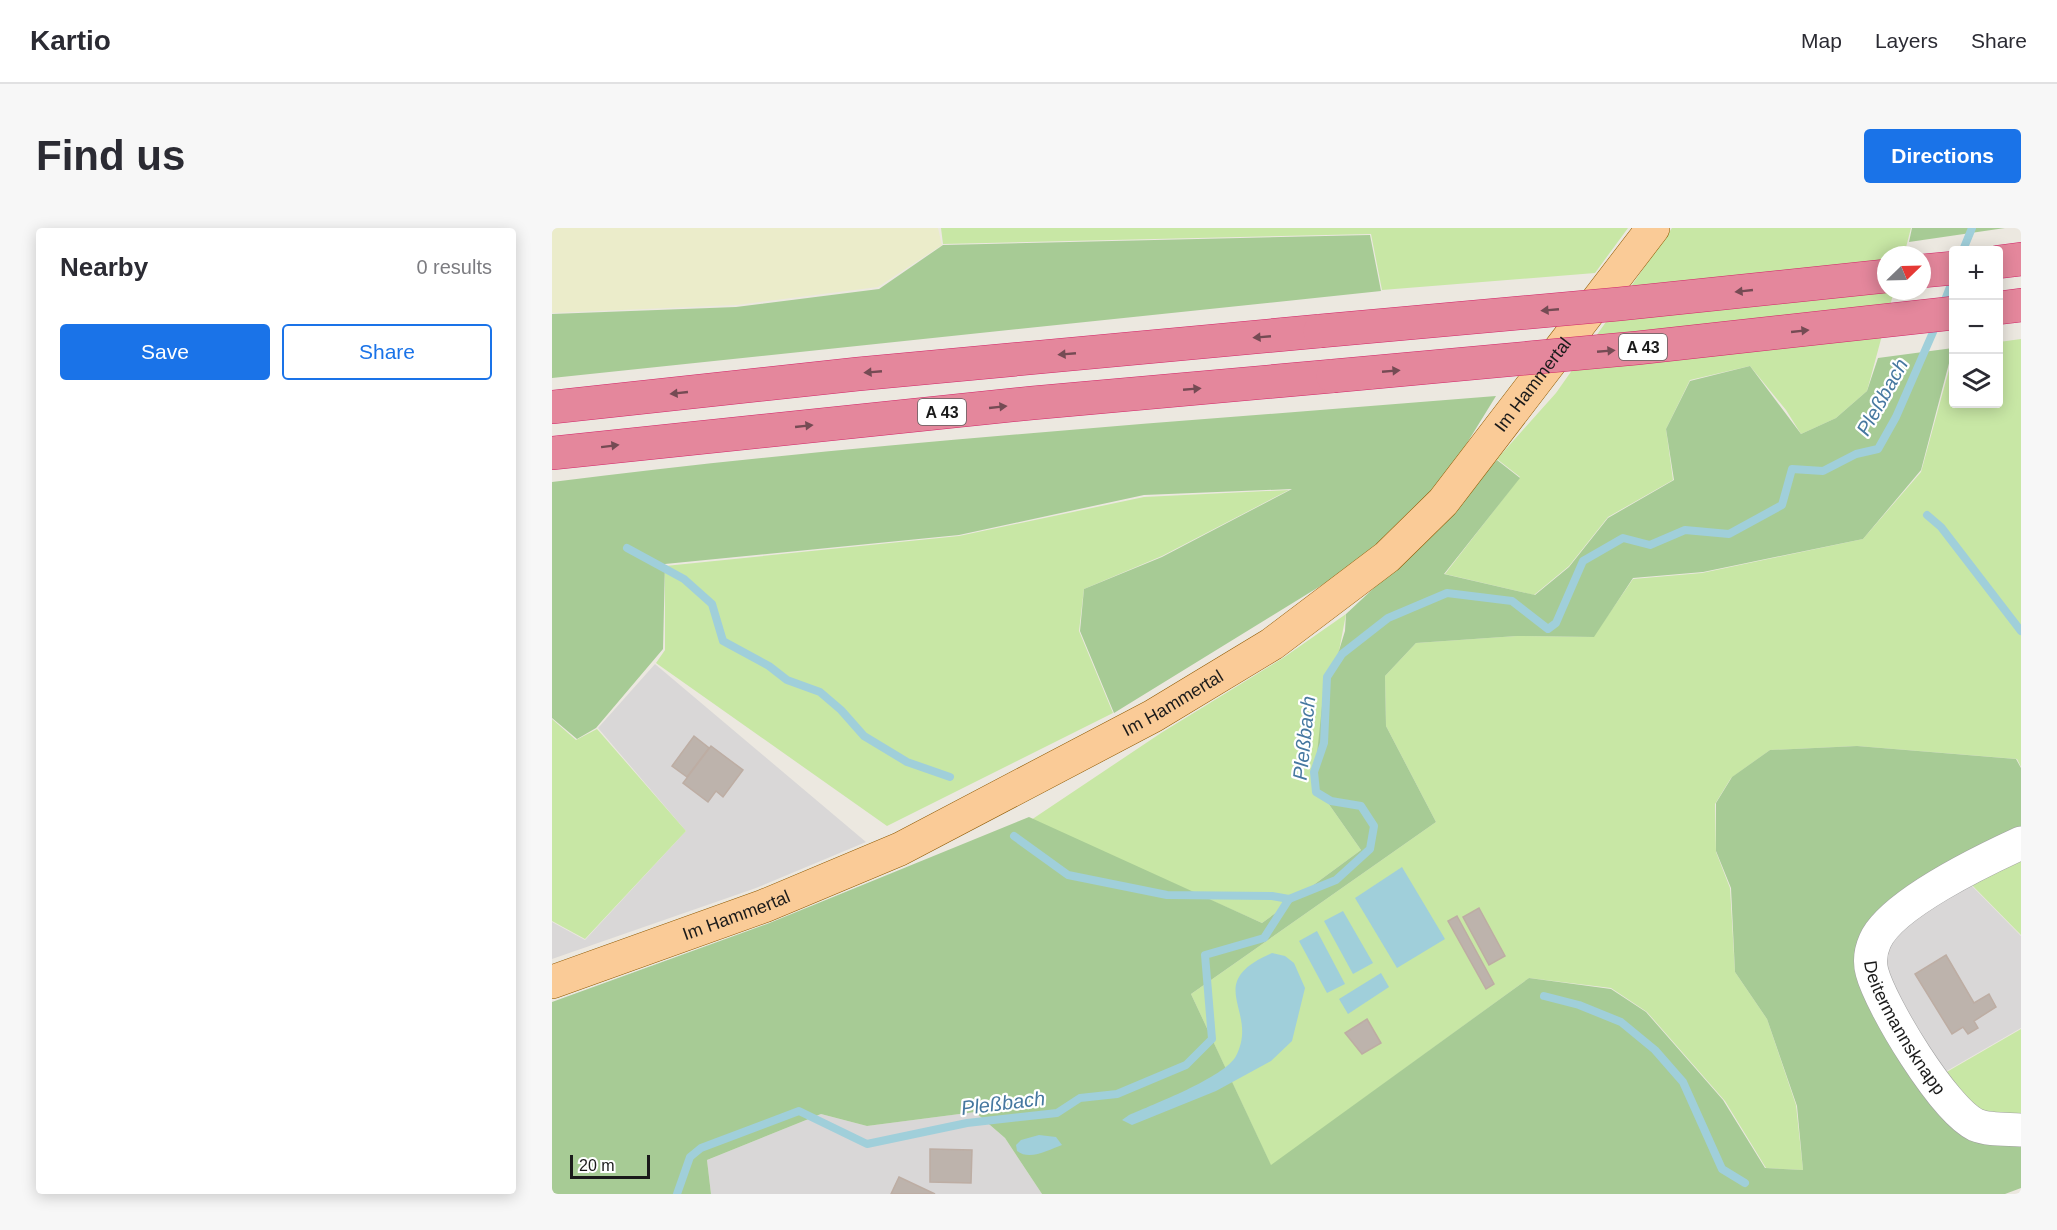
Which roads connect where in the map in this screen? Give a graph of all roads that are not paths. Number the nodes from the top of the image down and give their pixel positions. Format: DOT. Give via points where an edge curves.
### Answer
graph roads {
  1 [pos="1653,228"];
  2 [pos="2021,259"];
  3 [pos="2003,261"];
  4 [pos="1949,269"];
  5 [pos="1931,271"];
  6 [pos="1877,277"];
  7 [pos="2021,305"];
  8 [pos="2003,307"];
  9 [pos="1949,314"];
  10 [pos="552,407"];
  11 [pos="552,453"];
  12 [pos="2021,843"];
  13 [pos="552,982"];
  14 [pos="2021,1130"];
  1 -- 13 [label="main road, Im Hammertal" via="1443,502 1387,556 1272,644 1132,727 900,849 764,906"];
  2 -- 3 [label="highway"];
  4 -- 5 [label="highway"];
  6 -- 10 [label="highway, one-way, bridge"];
  7 -- 8 [label="highway"];
  11 -- 9 [label="highway, A 43, one-way, bridge"];
  12 -- 14 [label="street, Deitermannsknapp" via="1943,884 1894,916 1882,928 1870,956 1884,1000 1957,1112 1977,1125"];
}
